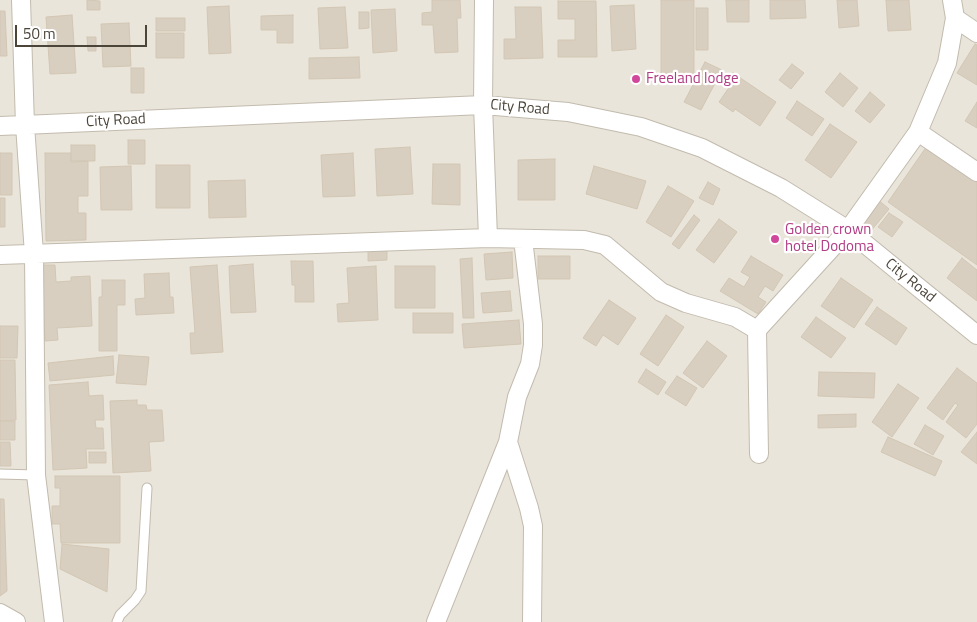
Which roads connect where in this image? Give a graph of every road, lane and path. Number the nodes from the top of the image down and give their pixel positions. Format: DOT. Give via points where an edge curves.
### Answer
graph roads {
  1 [pos="22,0"];
  2 [pos="484,0"];
  3 [pos="952,0"];
  4 [pos="955,18"];
  5 [pos="977,33"];
  6 [pos="483,105"];
  7 [pos="25,125"];
  8 [pos="0,126"];
  9 [pos="918,132"];
  10 [pos="977,172"];
  11 [pos="848,230"];
  12 [pos="488,238"];
  13 [pos="523,238"];
  14 [pos="34,254"];
  15 [pos="0,255"];
  16 [pos="757,330"];
  17 [pos="977,335"];
  18 [pos="508,442"];
  19 [pos="759,454"];
  20 [pos="0,474"];
  21 [pos="36,475"];
  22 [pos="148,488"];
  23 [pos="0,613"];
  24 [pos="16,622"];
  25 [pos="54,622"];
  26 [pos="117,622"];
  27 [pos="436,622"];
  28 [pos="532,622"];
  1 -- 7 [label="street"];
  2 -- 6 [label="street"];
  3 -- 4 [label="street"];
  4 -- 5 [label="street"];
  4 -- 9 [label="street" via="947,63"];
  6 -- 7 [label="street, City Road"];
  6 -- 11 [label="street, City Road" via="568,112 642,127 702,148 781,188"];
  6 -- 12 [label="street"];
  7 -- 8 [label="street, City Road"];
  7 -- 14 [label="street"];
  9 -- 10 [label="street"];
  9 -- 11 [label="street"];
  11 -- 16 [label="street"];
  11 -- 17 [label="street, City Road"];
  12 -- 13 [label="street"];
  12 -- 14 [label="street"];
  13 -- 16 [label="street" via="584,240 605,245 661,292 734,317"];
  13 -- 18 [label="street" via="534,345"];
  14 -- 15 [label="street"];
  14 -- 21 [label="street"];
  16 -- 19 [label="street"];
  18 -- 27 [label="street"];
  18 -- 28 [label="street" via="533,526"];
  20 -- 21 [label="lane"];
  21 -- 25 [label="street"];
  22 -- 26 [label="lane" via="141,590"];
  23 -- 24 [label="street"];
}
